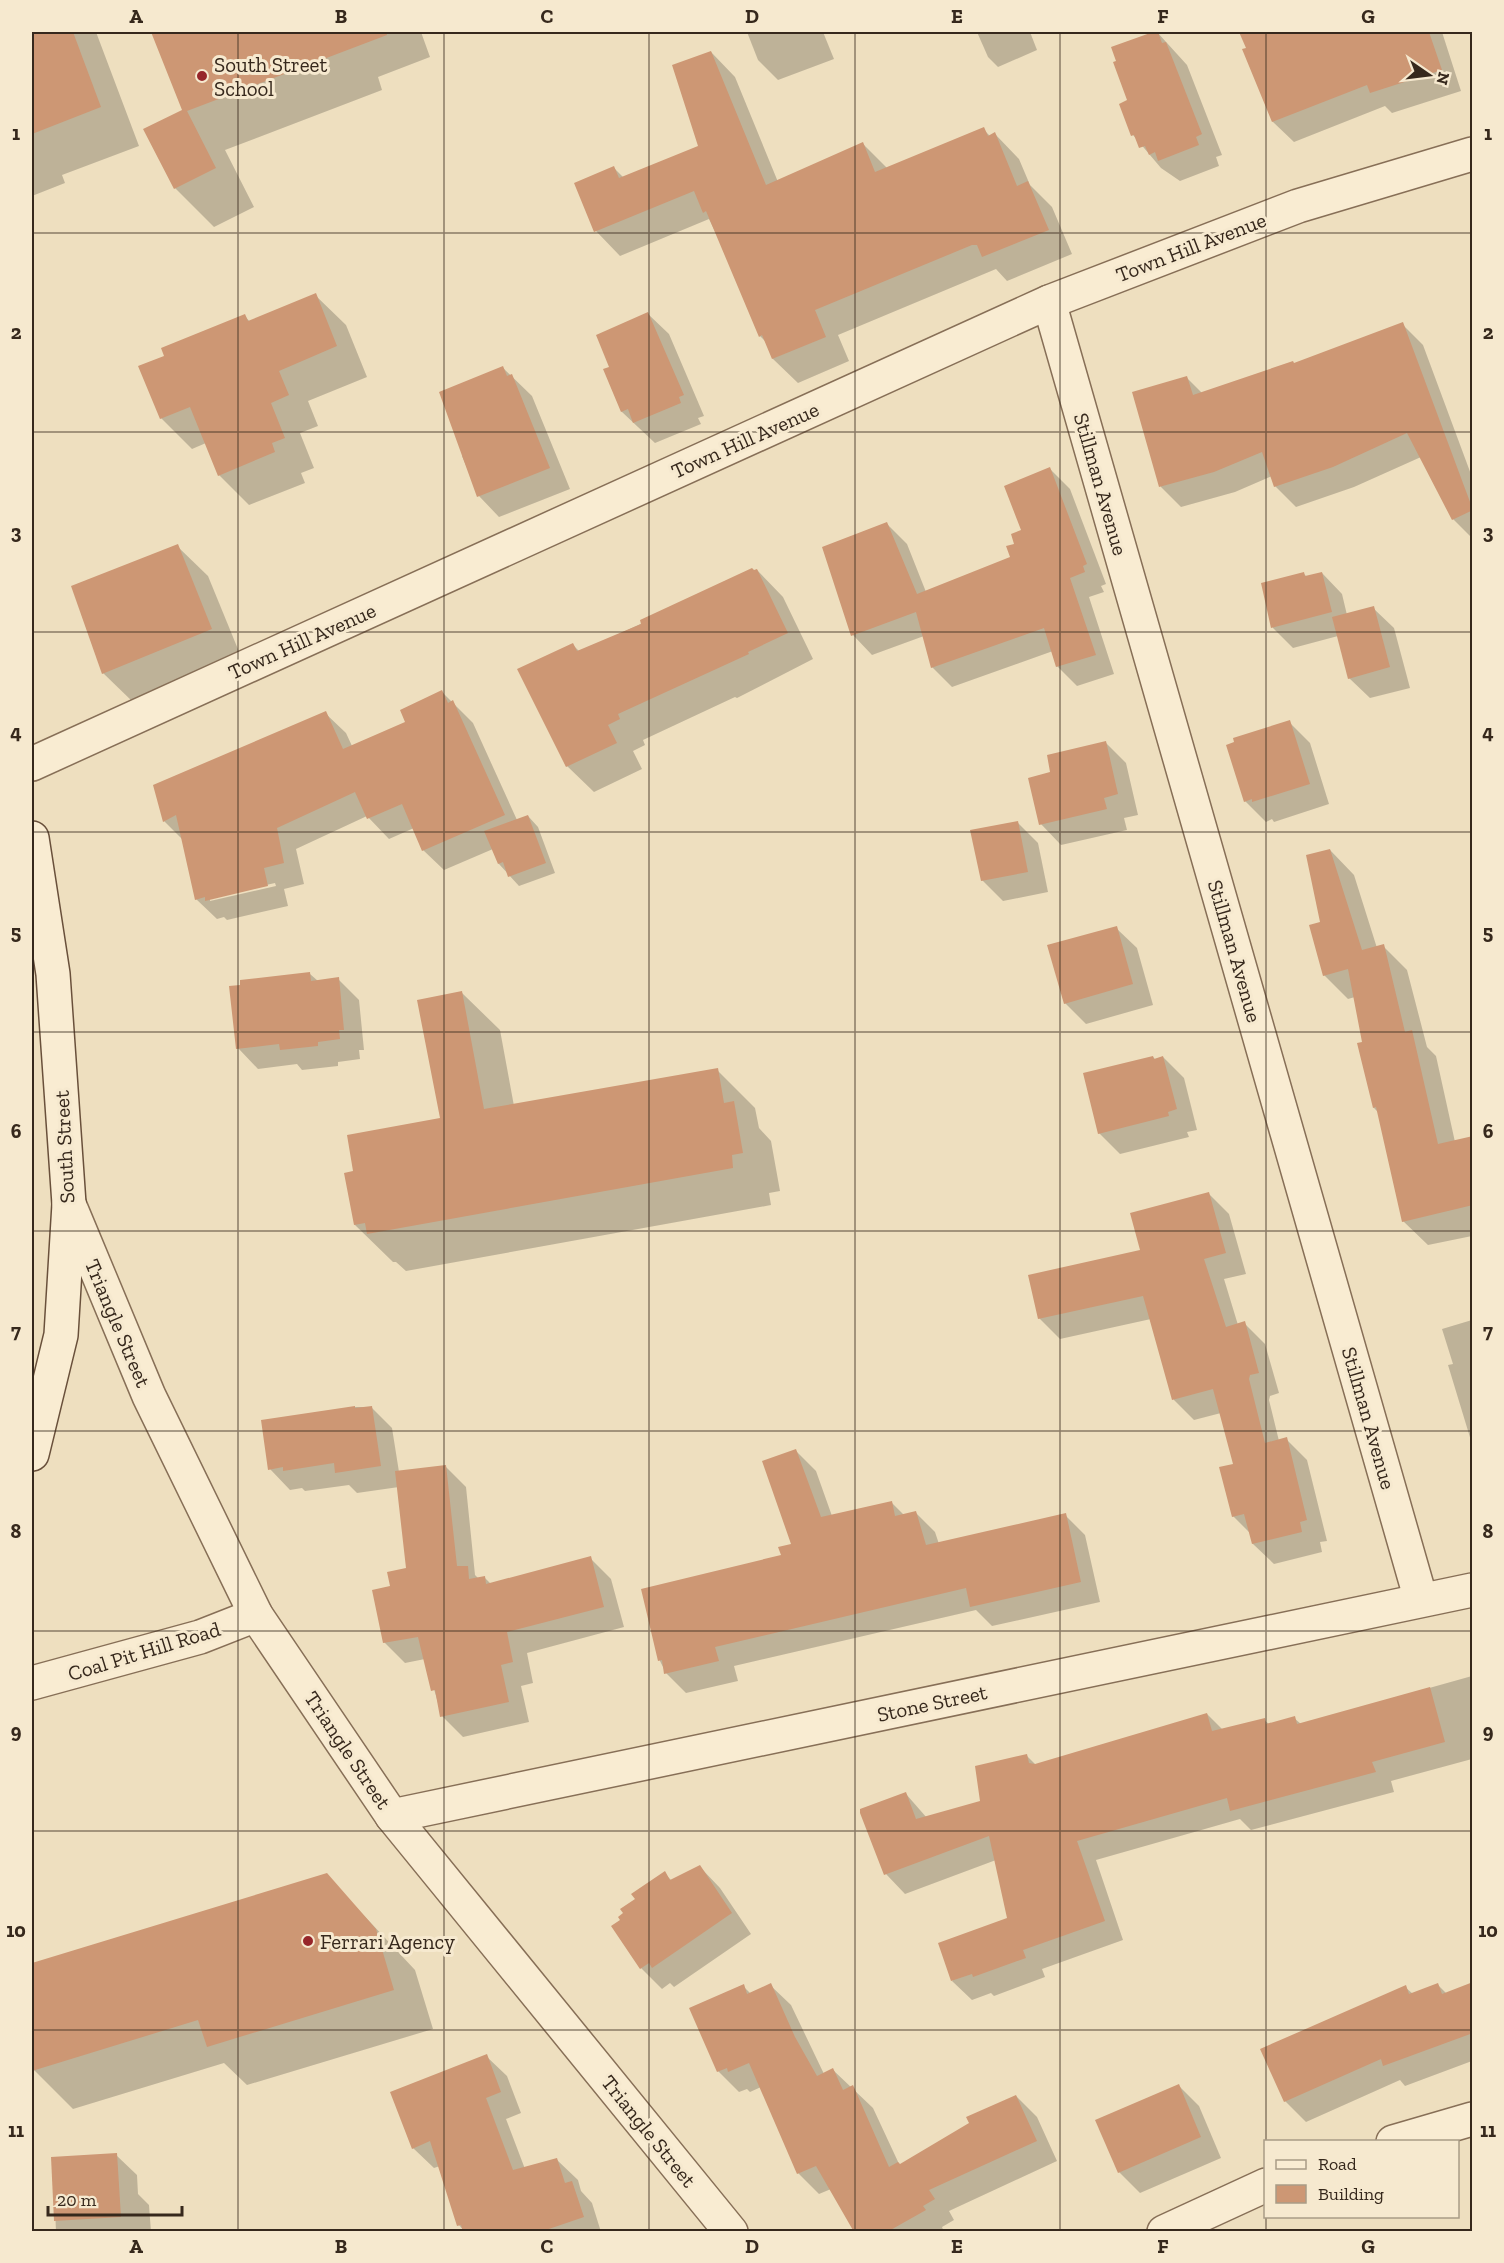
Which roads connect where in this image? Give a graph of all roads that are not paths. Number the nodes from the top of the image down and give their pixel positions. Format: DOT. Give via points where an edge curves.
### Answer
graph roads {
  1 [pos="1473,154"];
  2 [pos="1049,302"];
  3 [pos="32,764"];
  4 [pos="32,838"];
  5 [pos="69,1204"];
  6 [pos="32,1454"];
  7 [pos="1473,1590"];
  8 [pos="1421,1600"];
  9 [pos="256,1615"];
  10 [pos="32,1683"];
  11 [pos="392,1816"];
  12 [pos="1473,2119"];
  13 [pos="1400,2140"];
  14 [pos="1264,2186"];
  15 [pos="731,2232"];
  16 [pos="1164,2232"];
  1 -- 2 [label="street, Town Hill Avenue" via="1298,206"];
  2 -- 3 [label="street, Town Hill Avenue"];
  2 -- 8 [label="street, Stillman Avenue"];
  4 -- 5 [label="street, South Street" via="53,974"];
  5 -- 6 [label="street, South Street" via="61,1335"];
  5 -- 9 [label="street, Triangle Street" via="149,1396"];
  7 -- 8 [label="street, Stone Street"];
  8 -- 11 [label="street, Stone Street"];
  9 -- 10 [label="street, Coal Pit Hill Road" via="200,1637"];
  9 -- 11 [label="street, Triangle Street"];
  11 -- 15 [label="street, Triangle Street"];
  12 -- 13 [label="street"];
  14 -- 16 [label="street"];
}
